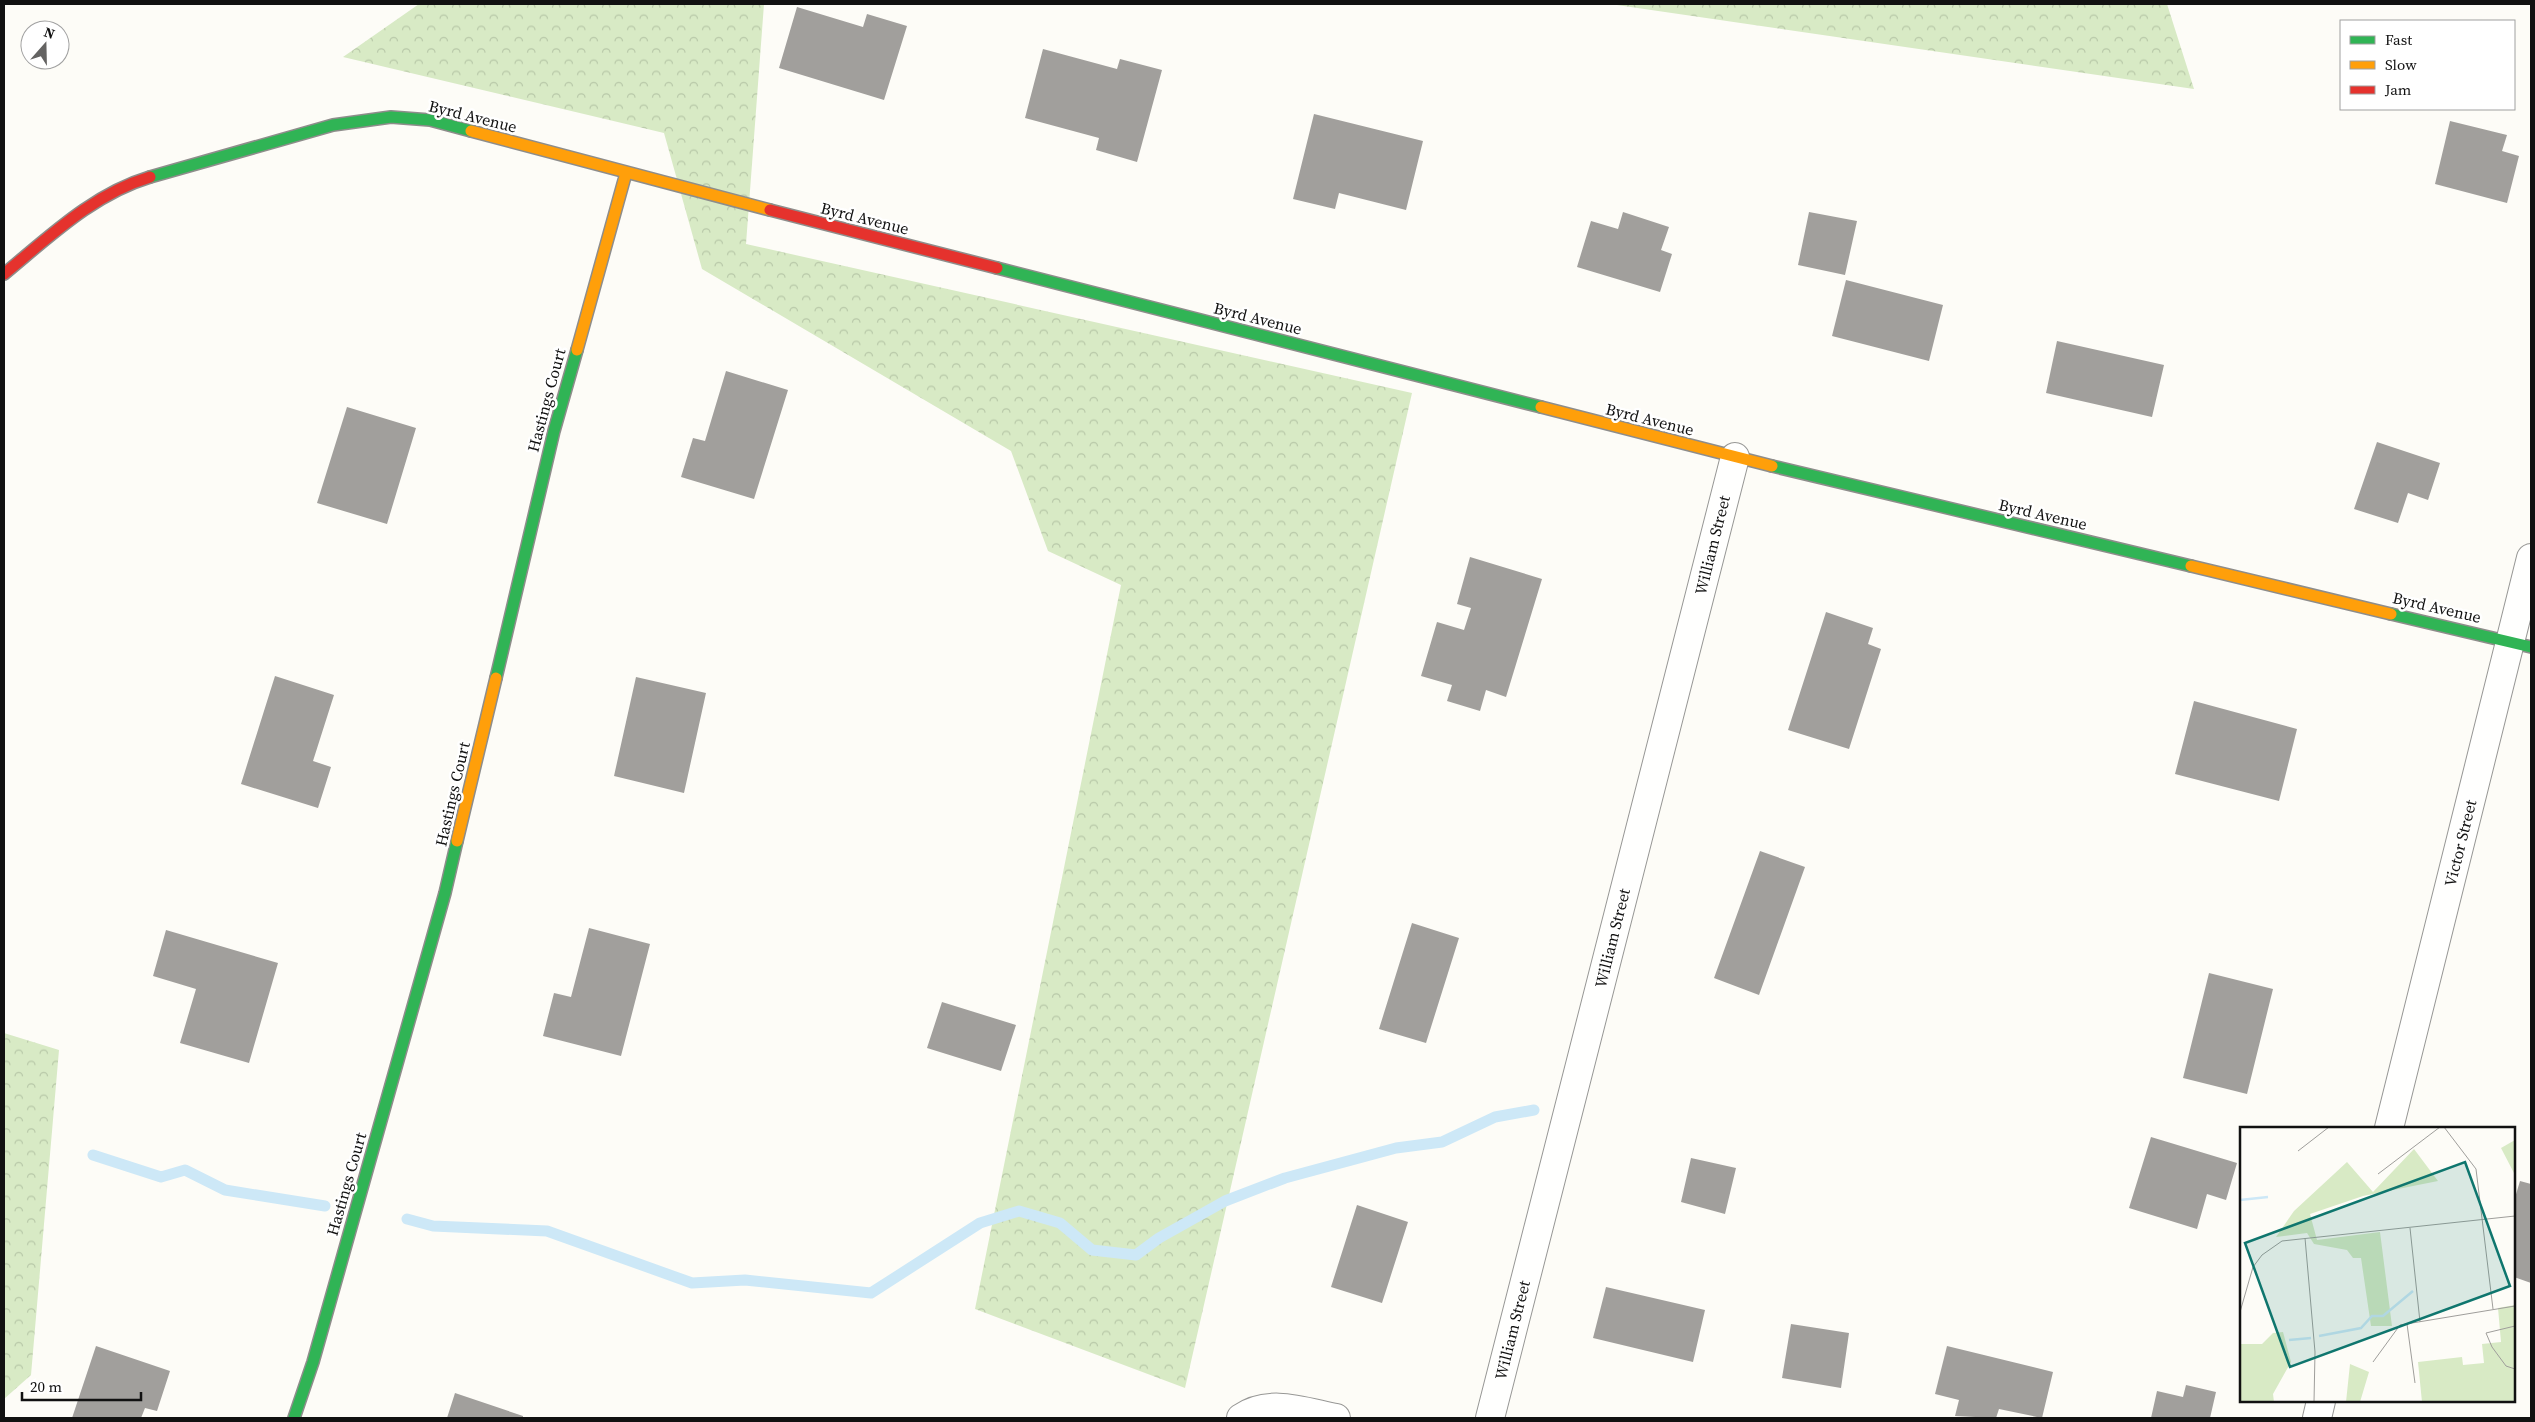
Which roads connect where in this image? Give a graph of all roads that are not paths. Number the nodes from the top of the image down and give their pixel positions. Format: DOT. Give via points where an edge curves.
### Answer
graph roads {
  1 [pos="626,173"];
  2 [pos="4,274"];
  3 [pos="1735,457"];
  4 [pos="2531,558"];
  5 [pos="2521,644"];
  6 [pos="2389,1127"];
  7 [pos="2321,1402"];
  8 [pos="294,1418"];
  9 [pos="1241,1418"];
  10 [pos="1336,1418"];
  11 [pos="1490,1418"];
  12 [pos="2317,1418"];
  1 -- 2 [label="street, Byrd Avenue" via="430,120 391,117 333,125 131,183 82,210"];
  1 -- 3 [label="street, Byrd Avenue"];
  1 -- 8 [label="street, Hastings Court" via="554,431 446,893 313,1362"];
  3 -- 5 [label="street, Byrd Avenue"];
  3 -- 11 [label="street, William Street"];
  4 -- 5 [label="street, Victor Street"];
  5 -- 6 [label="street, Victor Street"];
  7 -- 12 [label="street"];
  9 -- 10 [label="street" via="1276,1406"];
}
